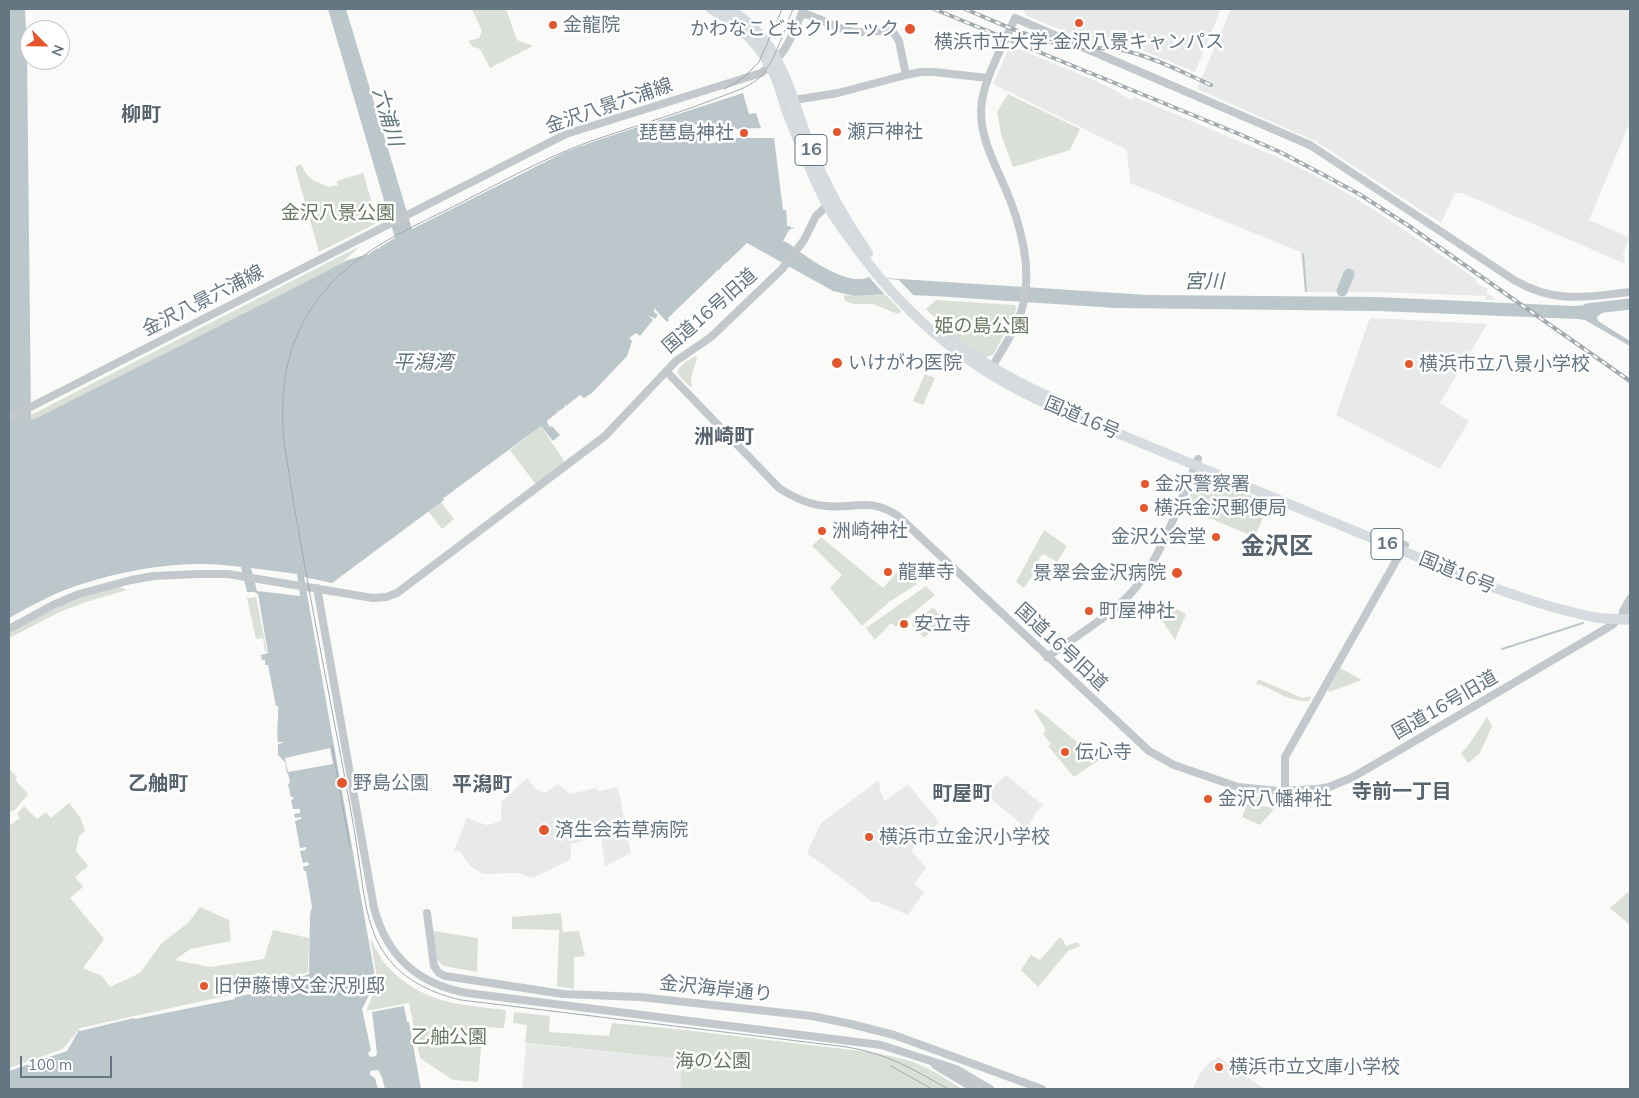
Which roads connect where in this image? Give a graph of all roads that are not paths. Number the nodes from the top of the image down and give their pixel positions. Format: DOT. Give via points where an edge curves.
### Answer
graph roads {
  1 [pos="711,9"];
  2 [pos="728,9"];
  3 [pos="774,63"];
  4 [pos="906,75"];
  5 [pos="988,78"];
  6 [pos="794,100"];
  7 [pos="830,202"];
  8 [pos="1630,292"];
  9 [pos="990,370"];
  10 [pos="666,371"];
  11 [pos="9,418"];
  12 [pos="1196,462"];
  13 [pos="1403,547"];
  14 [pos="317,588"];
  15 [pos="1630,599"];
  16 [pos="1630,607"];
  17 [pos="1618,619"];
  18 [pos="1630,620"];
  19 [pos="9,629"];
  20 [pos="1047,656"];
  21 [pos="1284,790"];
  22 [pos="426,912"];
  23 [pos="918,1056"];
  24 [pos="975,1089"];
  25 [pos="990,1089"];
  26 [pos="1042,1089"];
  1 -- 3 [label="highway, 国道16号 / 16" via="733,23"];
  2 -- 3 [label="highway, 国道16号 / 16" via="757,32"];
  3 -- 4 [label="street" via="790,40 802,13 854,32 883,30 894,33"];
  3 -- 6 [label="highway, 国道16号 / 16"];
  3 -- 7 [label="highway, 国道16号 / 16" via="804,154"];
  3 -- 11 [label="street, 金沢八景六浦線" via="761,73 571,132"];
  4 -- 5 [label="street" via="934,72"];
  4 -- 6 [label="street" via="838,94"];
  5 -- 8 [label="street" via="1015,18 1310,145 1529,288 1546,294 1577,297"];
  5 -- 9 [label="street" via="981,108 982,126 1007,192 1026,256 1020,314"];
  6 -- 7 [label="highway, 国道16号 / 16"];
  7 -- 9 [label="highway, 国道16号 / 16" via="900,296"];
  7 -- 10 [label="street, 国道16号旧道" via="816,216 786,265 711,337 683,355"];
  9 -- 12 [label="highway, 国道16号 / 16"];
  10 -- 14 [label="street" via="605,436 407,587 386,597 373,598"];
  10 -- 20 [label="street, 国道16号旧道" via="778,488 809,503 870,505 892,512"];
  12 -- 13 [label="highway, 国道16号 / 16"];
  12 -- 20 [label="street" via="1163,541 1137,587 1118,607"];
  13 -- 17 [label="highway, 国道16号 / 16" via="1502,584"];
  13 -- 21 [label="street" via="1285,757"];
  14 -- 19 [label="street" via="228,574 154,576 91,590"];
  14 -- 23 [label="street" via="374,908 386,939 412,971 451,990 857,1041"];
  15 -- 17 [label="street"];
  16 -- 17 [label="street"];
  17 -- 18 [label="highway, 国道16号 / 16"];
  17 -- 21 [label="street, 国道16号旧道" via="1351,778 1317,790"];
  20 -- 21 [label="street, 国道16号旧道" via="1161,759 1229,785"];
  22 -- 26 [label="street, 金沢海岸通り" via="434,965 445,976 562,994 640,997 812,1016 894,1035"];
  23 -- 24 [label="street"];
  23 -- 25 [label="street" via="956,1068"];
}
